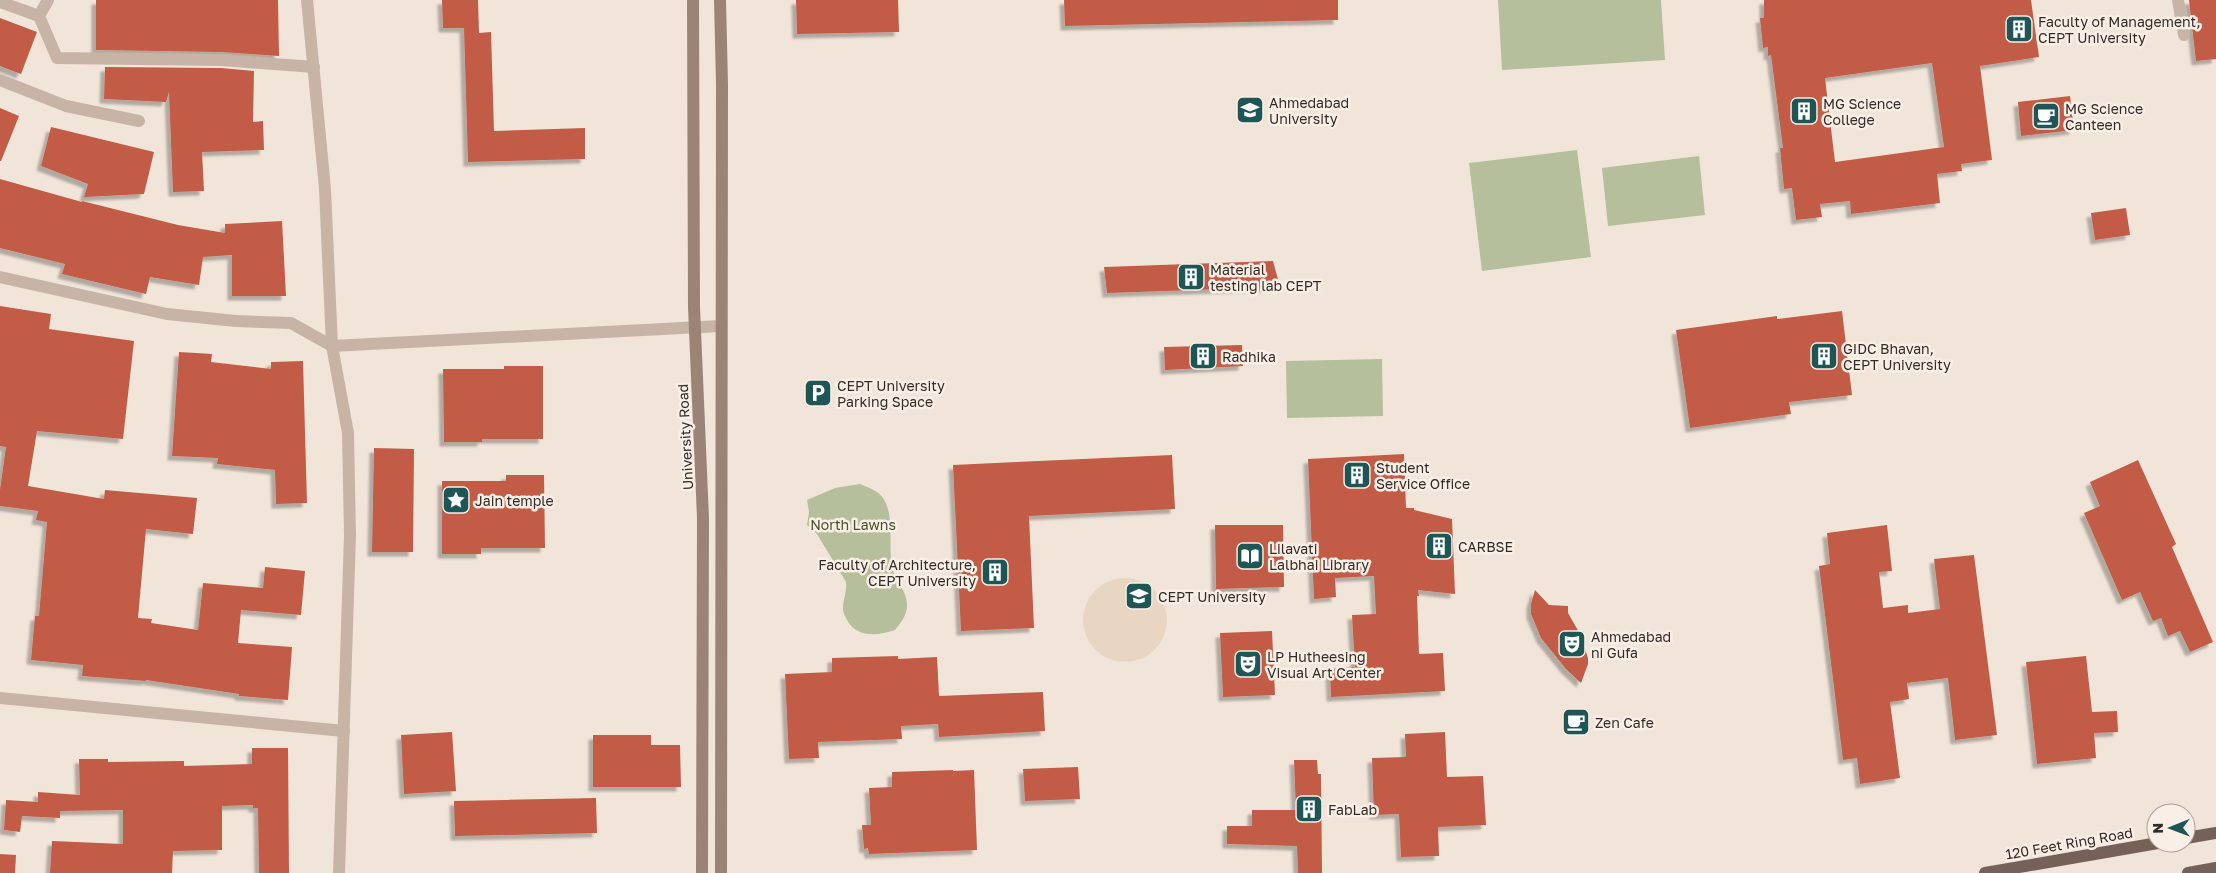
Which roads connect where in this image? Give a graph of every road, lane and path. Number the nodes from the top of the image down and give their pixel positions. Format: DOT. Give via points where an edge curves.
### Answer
graph roads {
  1 [pos="48,0"];
  2 [pos="308,0"];
  3 [pos="693,0"];
  4 [pos="720,0"];
  5 [pos="2178,0"];
  6 [pos="0,2"];
  7 [pos="39,16"];
  8 [pos="2184,36"];
  9 [pos="314,67"];
  10 [pos="0,80"];
  11 [pos="139,120"];
  12 [pos="0,277"];
  13 [pos="721,326"];
  14 [pos="695,328"];
  15 [pos="332,346"];
  16 [pos="0,698"];
  17 [pos="344,731"];
  18 [pos="2216,833"];
  19 [pos="2196,836"];
  20 [pos="2146,845"];
  21 [pos="2216,868"];
  22 [pos="339,873"];
  23 [pos="702,873"];
  24 [pos="720,873"];
  25 [pos="1985,873"];
  26 [pos="2188,873"];
  1 -- 7 [label="street"];
  2 -- 9 [label="street"];
  3 -- 14 [label="street, University Road"];
  4 -- 13 [label="street"];
  5 -- 8 [label="street"];
  6 -- 7 [label="street"];
  7 -- 9 [label="street" via="57,58 221,60"];
  9 -- 15 [label="street" via="325,189"];
  10 -- 11 [label="street" via="66,106"];
  12 -- 15 [label="street" via="167,314 291,323"];
  13 -- 14 [label="street"];
  13 -- 24 [label="street"];
  14 -- 15 [label="street"];
  14 -- 23 [label="street, University Road" via="704,518"];
  15 -- 17 [label="street" via="348,434 350,535"];
  16 -- 17 [label="street"];
  17 -- 22 [label="street"];
  18 -- 19 [label="main road"];
  20 -- 25 [label="main road, 120 Feet Ring Road"];
  21 -- 26 [label="main road"];
}
